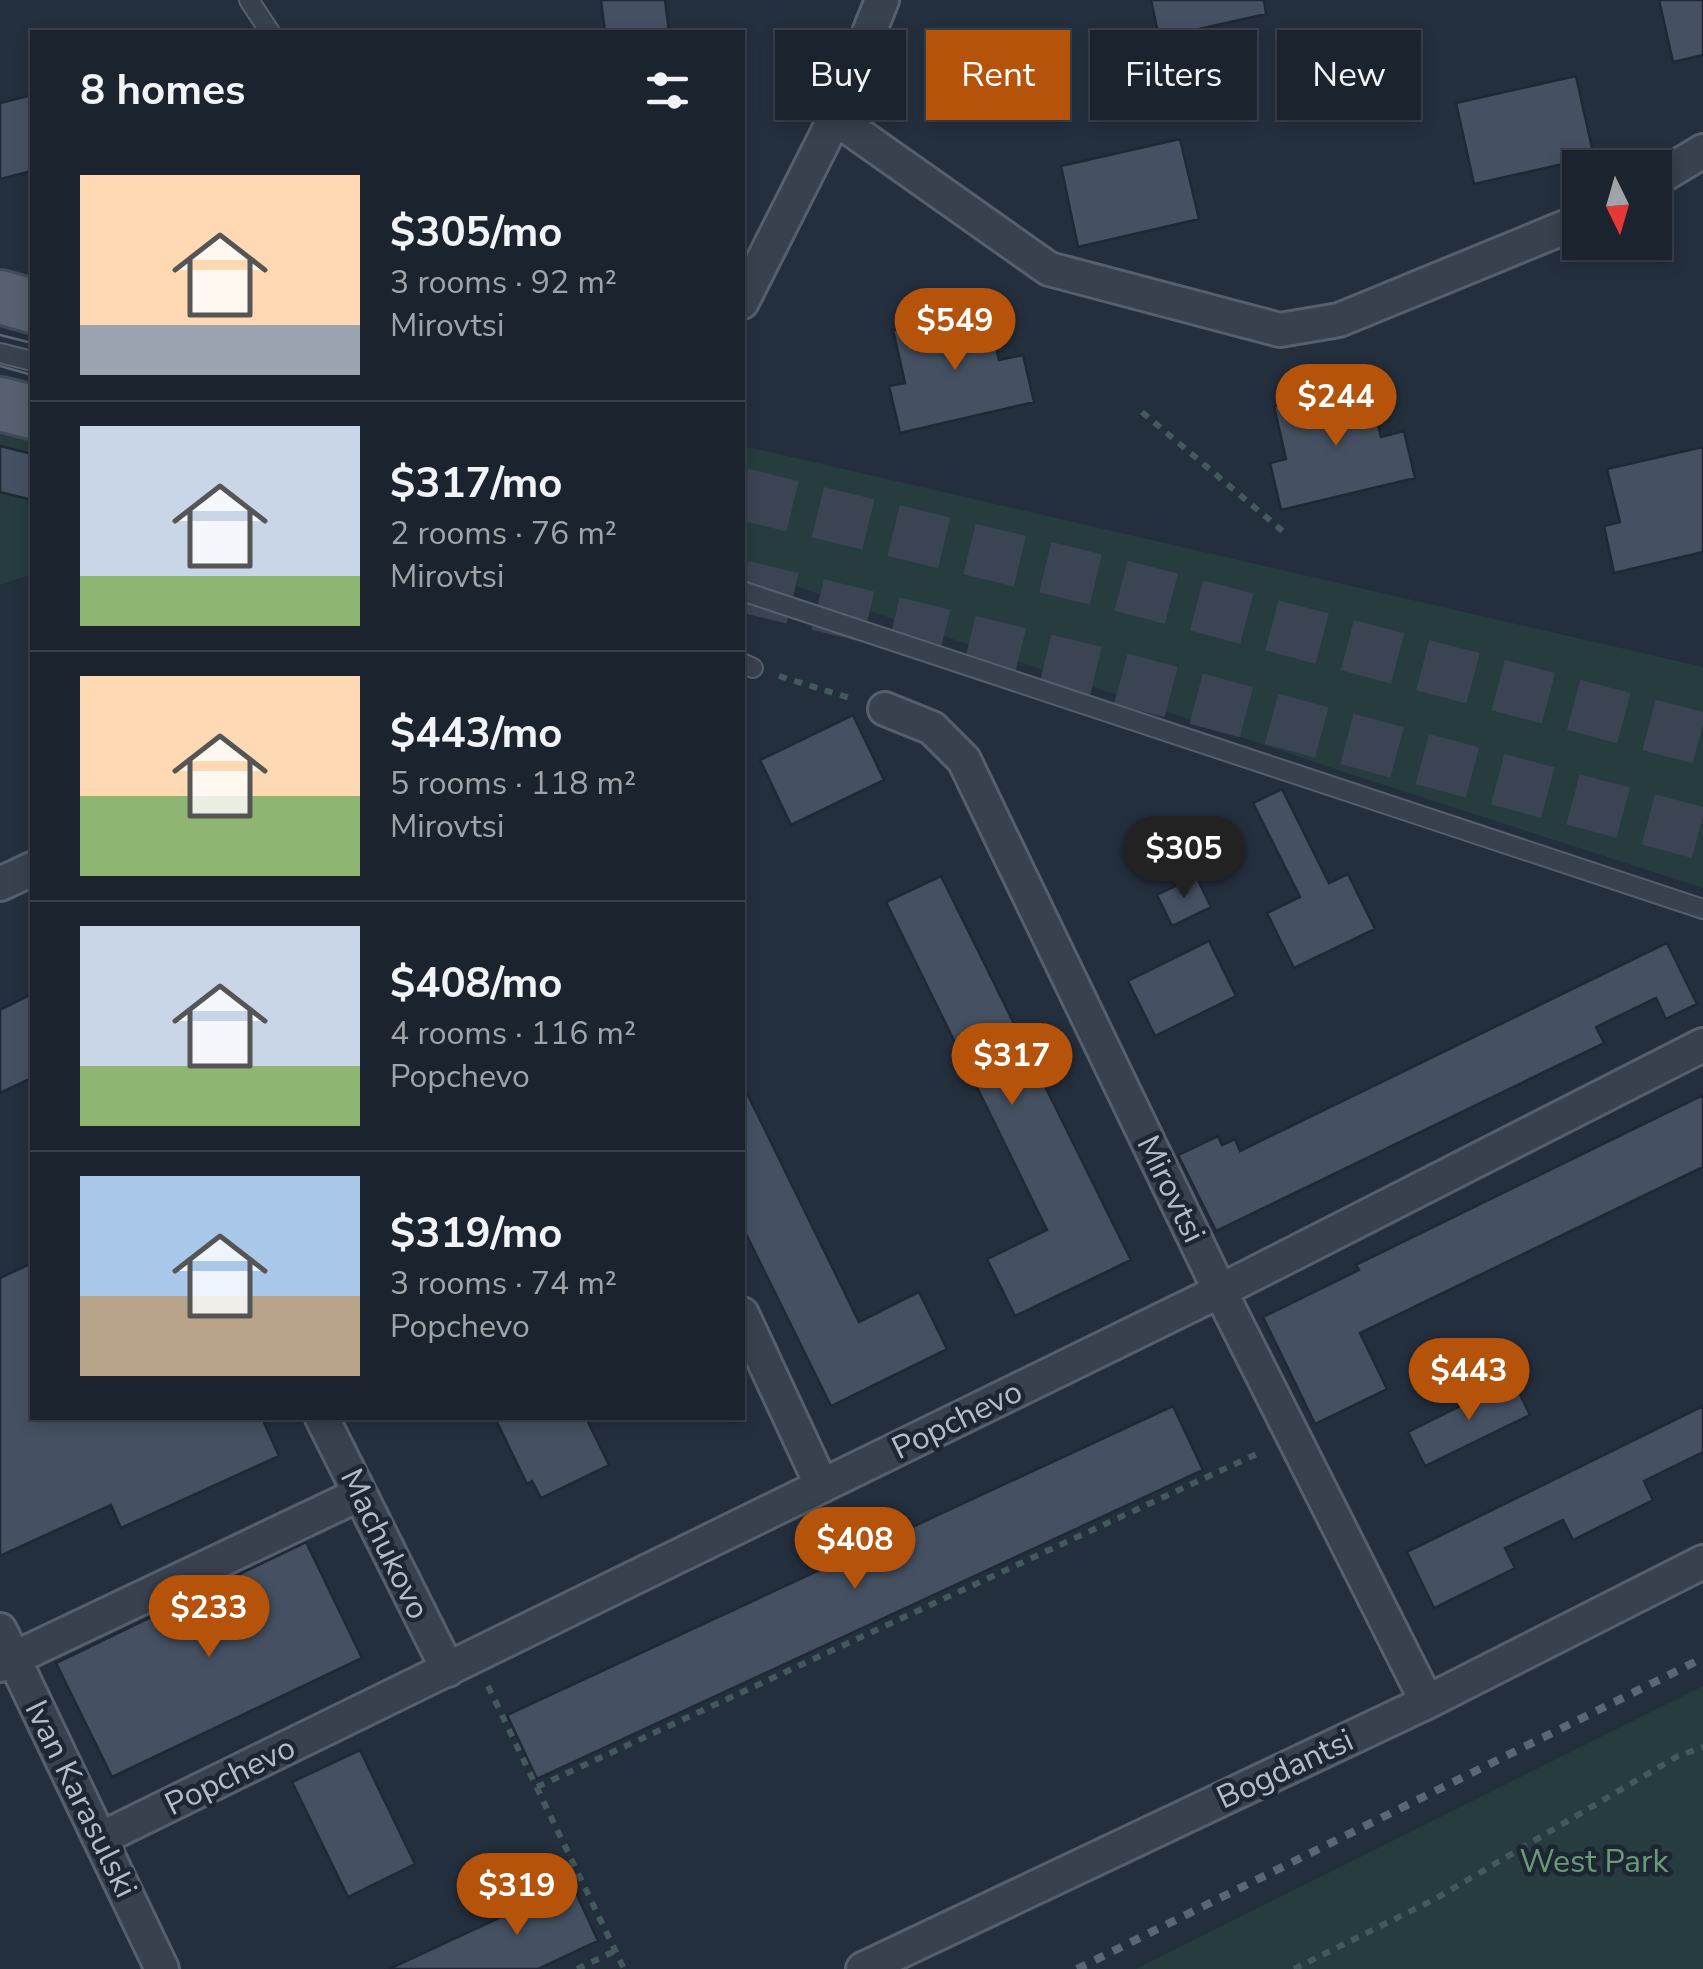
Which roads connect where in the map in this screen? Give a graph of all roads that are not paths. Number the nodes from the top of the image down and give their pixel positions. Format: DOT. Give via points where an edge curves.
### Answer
graph roads {
  1 [pos="249,0"];
  2 [pos="882,0"];
  3 [pos="269,30"];
  4 [pos="870,30"];
  5 [pos="834,120"];
  6 [pos="838,120"];
  7 [pos="1703,151"];
  8 [pos="1672,170"];
  9 [pos="1562,229"];
  10 [pos="745,296"];
  11 [pos="0,298"];
  12 [pos="30,306"];
  13 [pos="0,353"];
  14 [pos="30,360"];
  15 [pos="0,404"];
  16 [pos="30,412"];
  17 [pos="745,592"];
  18 [pos="885,709"];
  19 [pos="30,870"];
  20 [pos="0,884"];
  21 [pos="1703,909"];
  22 [pos="1703,1045"];
  23 [pos="1220,1291"];
  24 [pos="745,1320"];
  25 [pos="323,1420"];
  26 [pos="822,1486"];
  27 [pos="360,1494"];
  28 [pos="1703,1562"];
  29 [pos="4,1651"];
  30 [pos="460,1663"];
  31 [pos="1427,1702"];
  32 [pos="100,1839"];
  33 [pos="162,1969"];
  34 [pos="863,1969"];
  1 -- 3 [label="lane"];
  2 -- 4 [label="street"];
  5 -- 10 [label="street"];
  6 -- 9 [label="street" via="1049,269 1280,330 1339,320"];
  7 -- 8 [label="street"];
  11 -- 12 [label="main road"];
  13 -- 14 [label="lane"];
  15 -- 16 [label="main road"];
  17 -- 21 [label="lane"];
  18 -- 23 [label="street, Mirovtsi" via="932,728 964,760"];
  19 -- 20 [label="street"];
  22 -- 23 [label="street, Popchevo"];
  23 -- 26 [label="street, Popchevo"];
  23 -- 31 [label="street, Mirovtsi"];
  24 -- 26 [label="street"];
  25 -- 27 [label="street, Machukovo"];
  26 -- 30 [label="street, Popchevo"];
  27 -- 29 [label="street"];
  27 -- 30 [label="street, Machukovo"];
  28 -- 31 [label="street, Bogdantsi"];
  29 -- 32 [label="street, Ivan Karasulski"];
  30 -- 32 [label="street, Popchevo"];
  31 -- 34 [label="street, Bogdantsi"];
  32 -- 33 [label="street, Ivan Karasulski"];
}
